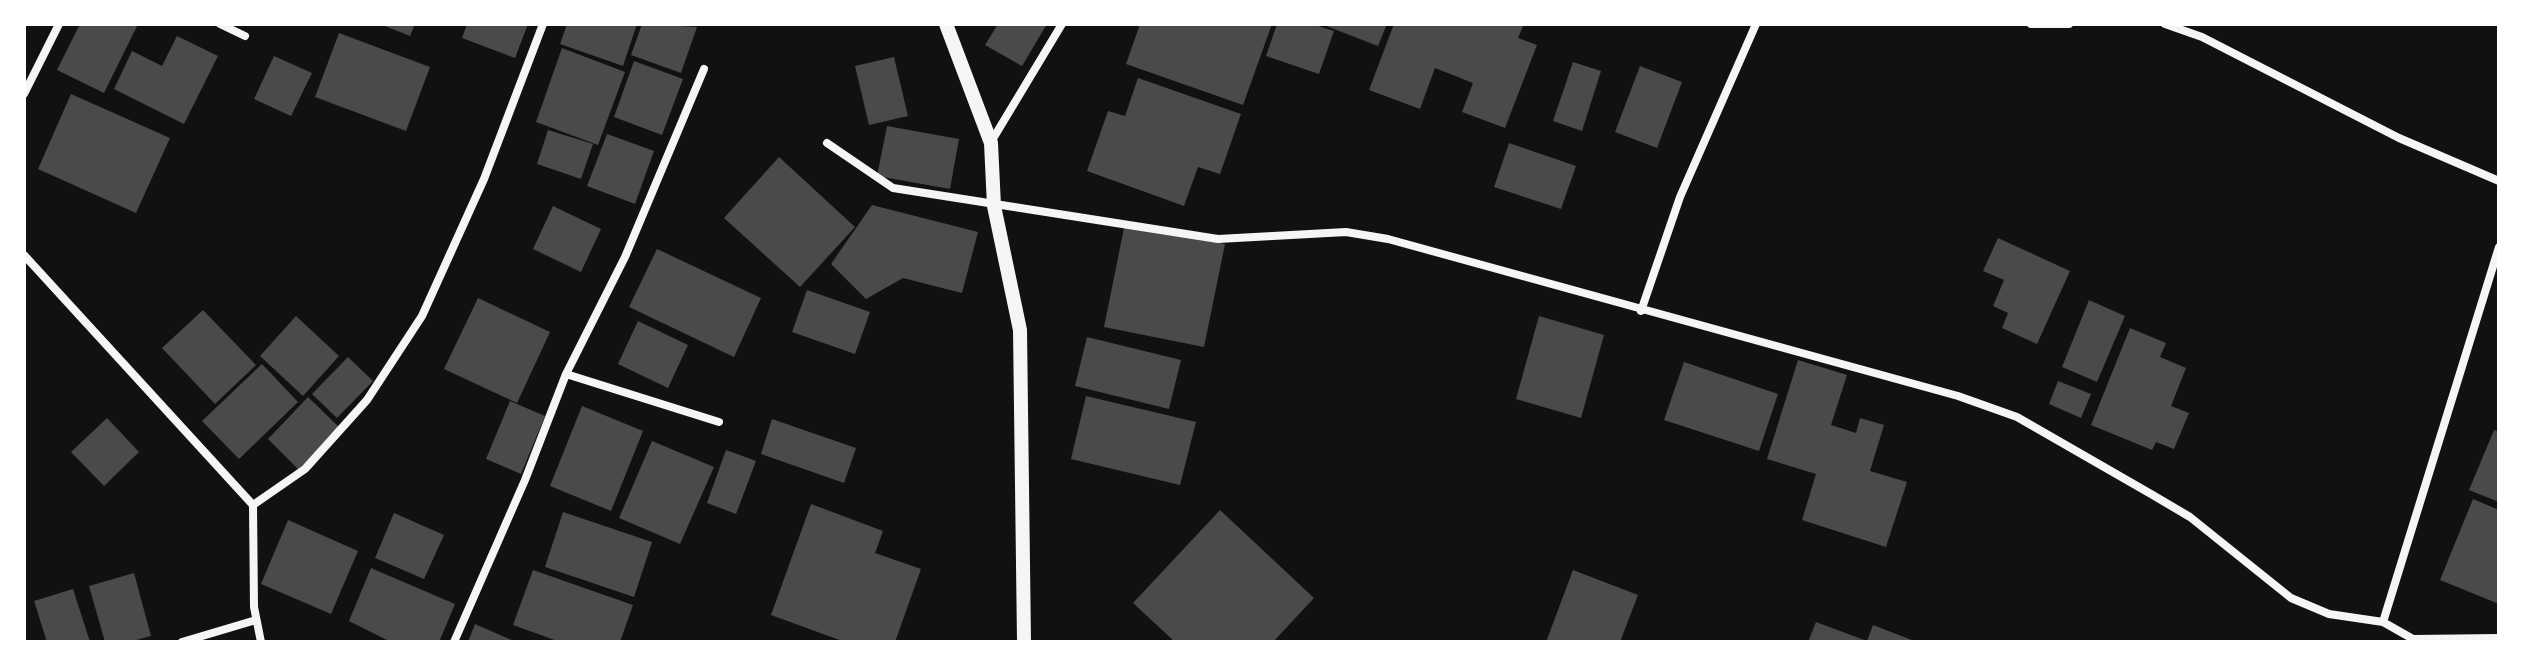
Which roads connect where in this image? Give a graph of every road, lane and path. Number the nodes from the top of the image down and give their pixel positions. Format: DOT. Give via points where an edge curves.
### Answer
graph roads {
  1 [pos="59,24"];
  2 [pos="220,24"];
  3 [pos="543,24"];
  4 [pos="946,24"];
  5 [pos="1062,24"];
  6 [pos="1756,24"];
  7 [pos="2031,24"];
  8 [pos="2069,24"];
  9 [pos="2165,24"];
  10 [pos="245,36"];
  11 [pos="704,69"];
  12 [pos="24,94"];
  13 [pos="827,143"];
  14 [pos="991,143"];
  15 [pos="2499,181"];
  16 [pos="994,206"];
  17 [pos="2499,247"];
  18 [pos="24,255"];
  19 [pos="1641,311"];
  20 [pos="566,374"];
  21 [pos="719,422"];
  22 [pos="253,505"];
  23 [pos="256,620"];
  24 [pos="2383,622"];
  25 [pos="2499,638"];
  26 [pos="2413,640"];
  27 [pos="182,642"];
  28 [pos="261,642"];
  29 [pos="454,642"];
  30 [pos="1024,642"];
  1 -- 12 [label="street"];
  2 -- 10 [label="street"];
  3 -- 22 [label="street" via="484,179 422,316 367,400 305,469"];
  4 -- 14 [label="street"];
  5 -- 14 [label="street"];
  6 -- 19 [label="street" via="1680,197"];
  7 -- 8 [label="street"];
  9 -- 15 [label="street"];
  11 -- 20 [label="street" via="625,257"];
  13 -- 16 [label="street" via="893,188 978,199"];
  14 -- 16 [label="street"];
  16 -- 19 [label="street" via="1218,239 1346,232 1388,239"];
  16 -- 30 [label="street" via="1020,330"];
  17 -- 24 [label="street"];
  18 -- 22 [label="street"];
  19 -- 24 [label="street" via="1958,396 2017,417 2190,517 2291,598 2329,614"];
  20 -- 21 [label="street"];
  20 -- 29 [label="street"];
  22 -- 23 [label="street"];
  23 -- 27 [label="street"];
  23 -- 28 [label="street"];
  24 -- 26 [label="street"];
  25 -- 26 [label="street"];
}
